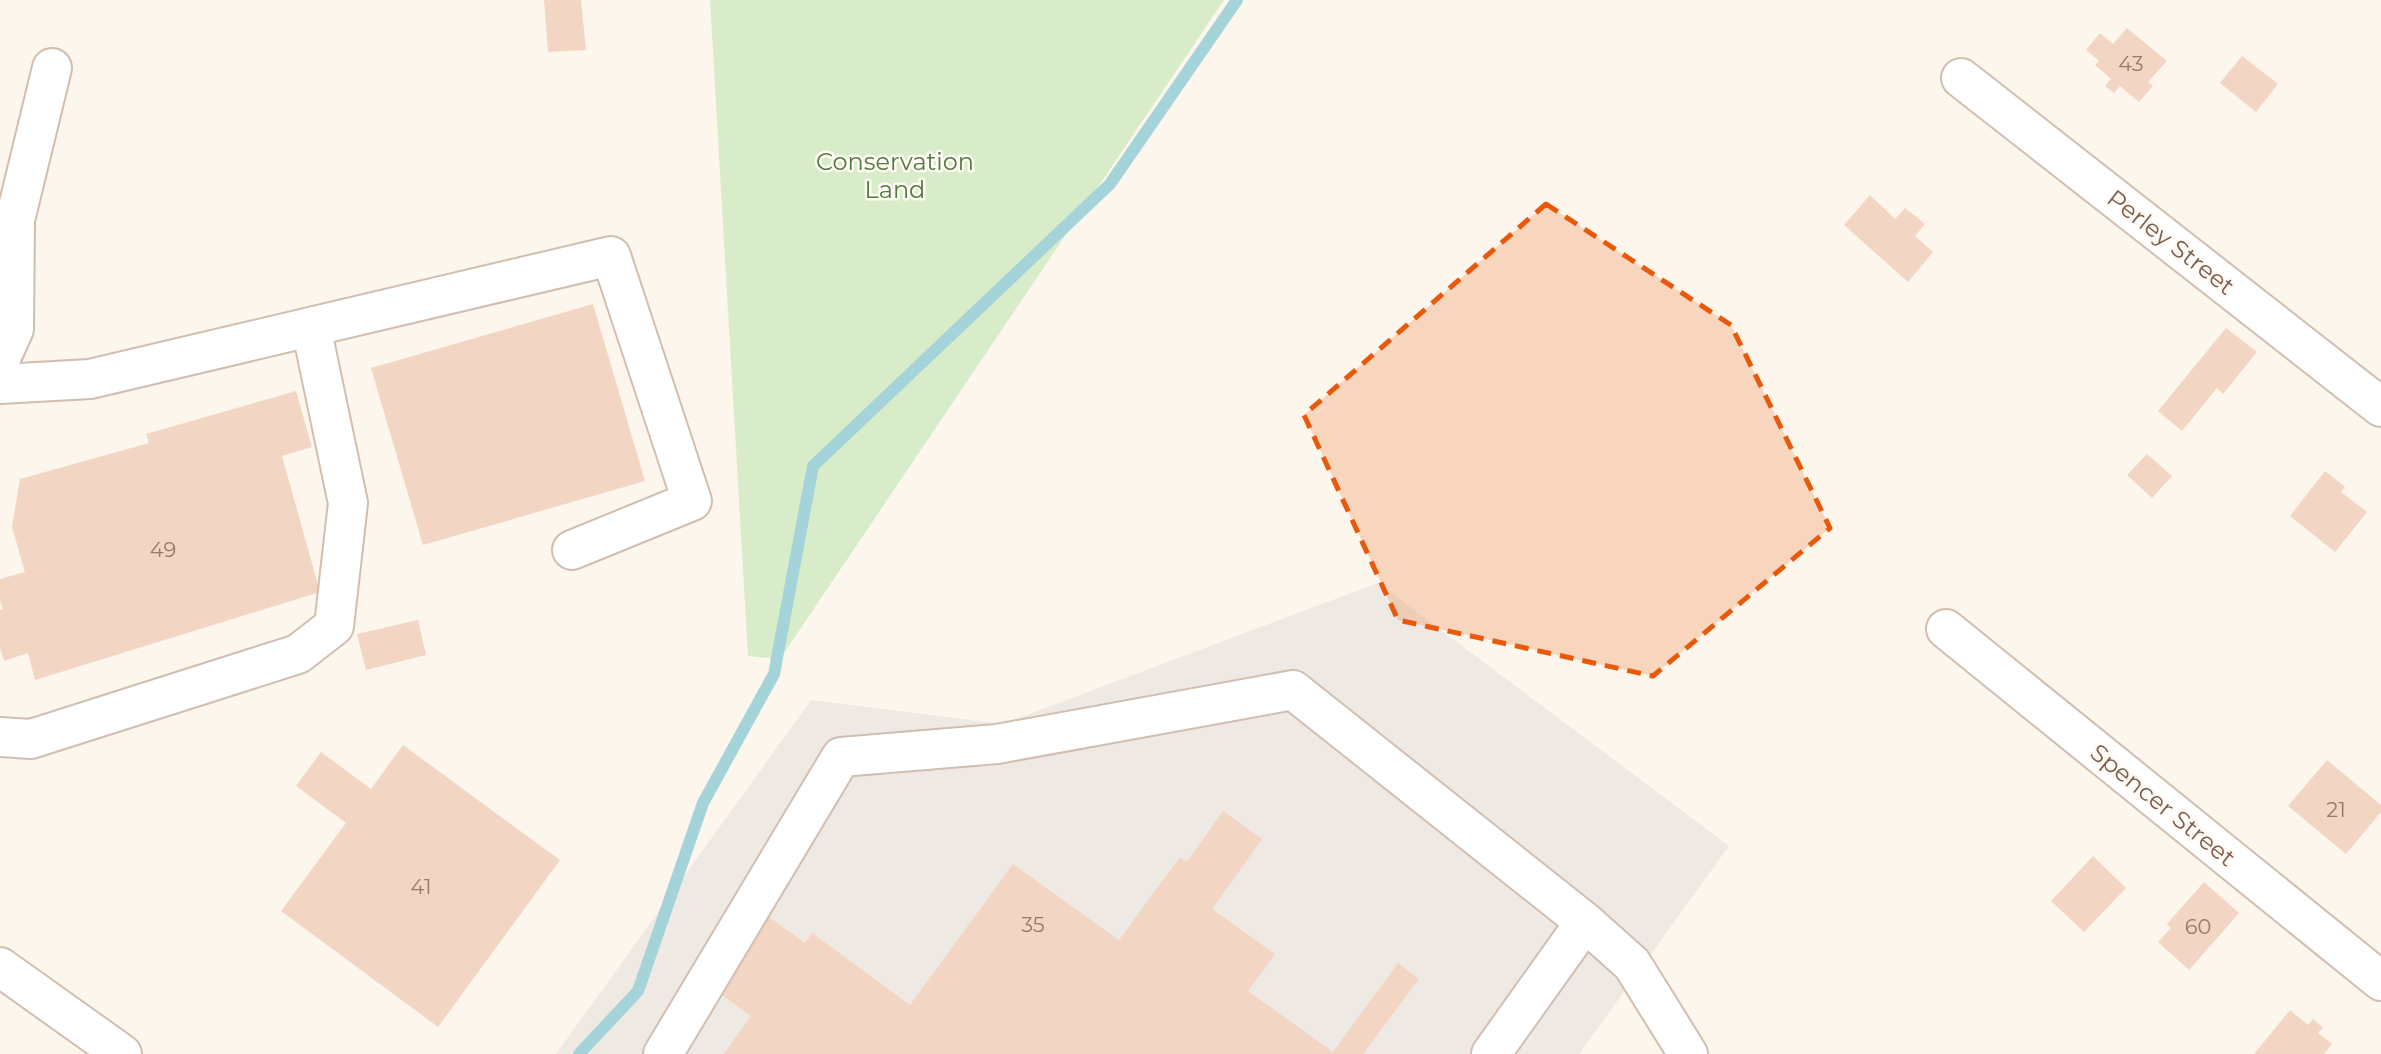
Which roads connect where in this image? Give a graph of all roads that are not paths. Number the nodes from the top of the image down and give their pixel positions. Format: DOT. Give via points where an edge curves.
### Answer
graph roads {
  1 [pos="52,68"];
  2 [pos="1961,78"];
  3 [pos="311,327"];
  4 [pos="0,360"];
  5 [pos="0,384"];
  6 [pos="2381,407"];
  7 [pos="572,550"];
  8 [pos="1946,629"];
  9 [pos="0,737"];
  10 [pos="1585,922"];
  11 [pos="2,974"];
  12 [pos="2381,981"];
  13 [pos="122,1054"];
  14 [pos="663,1054"];
  15 [pos="1491,1054"];
  16 [pos="1688,1054"];
  1 -- 4 [label="street" via="15,220 14,329"];
  2 -- 6 [label="street, Perley Street"];
  3 -- 5 [label="street" via="90,379"];
  3 -- 7 [label="street" via="611,256 692,501"];
  3 -- 9 [label="street" via="348,503 334,626 298,654 32,739"];
  8 -- 12 [label="street, Spencer Street"];
  10 -- 14 [label="street" via="1293,690 997,744 841,757"];
  10 -- 15 [label="street"];
  10 -- 16 [label="street" via="1632,964"];
  11 -- 13 [label="street"];
}
